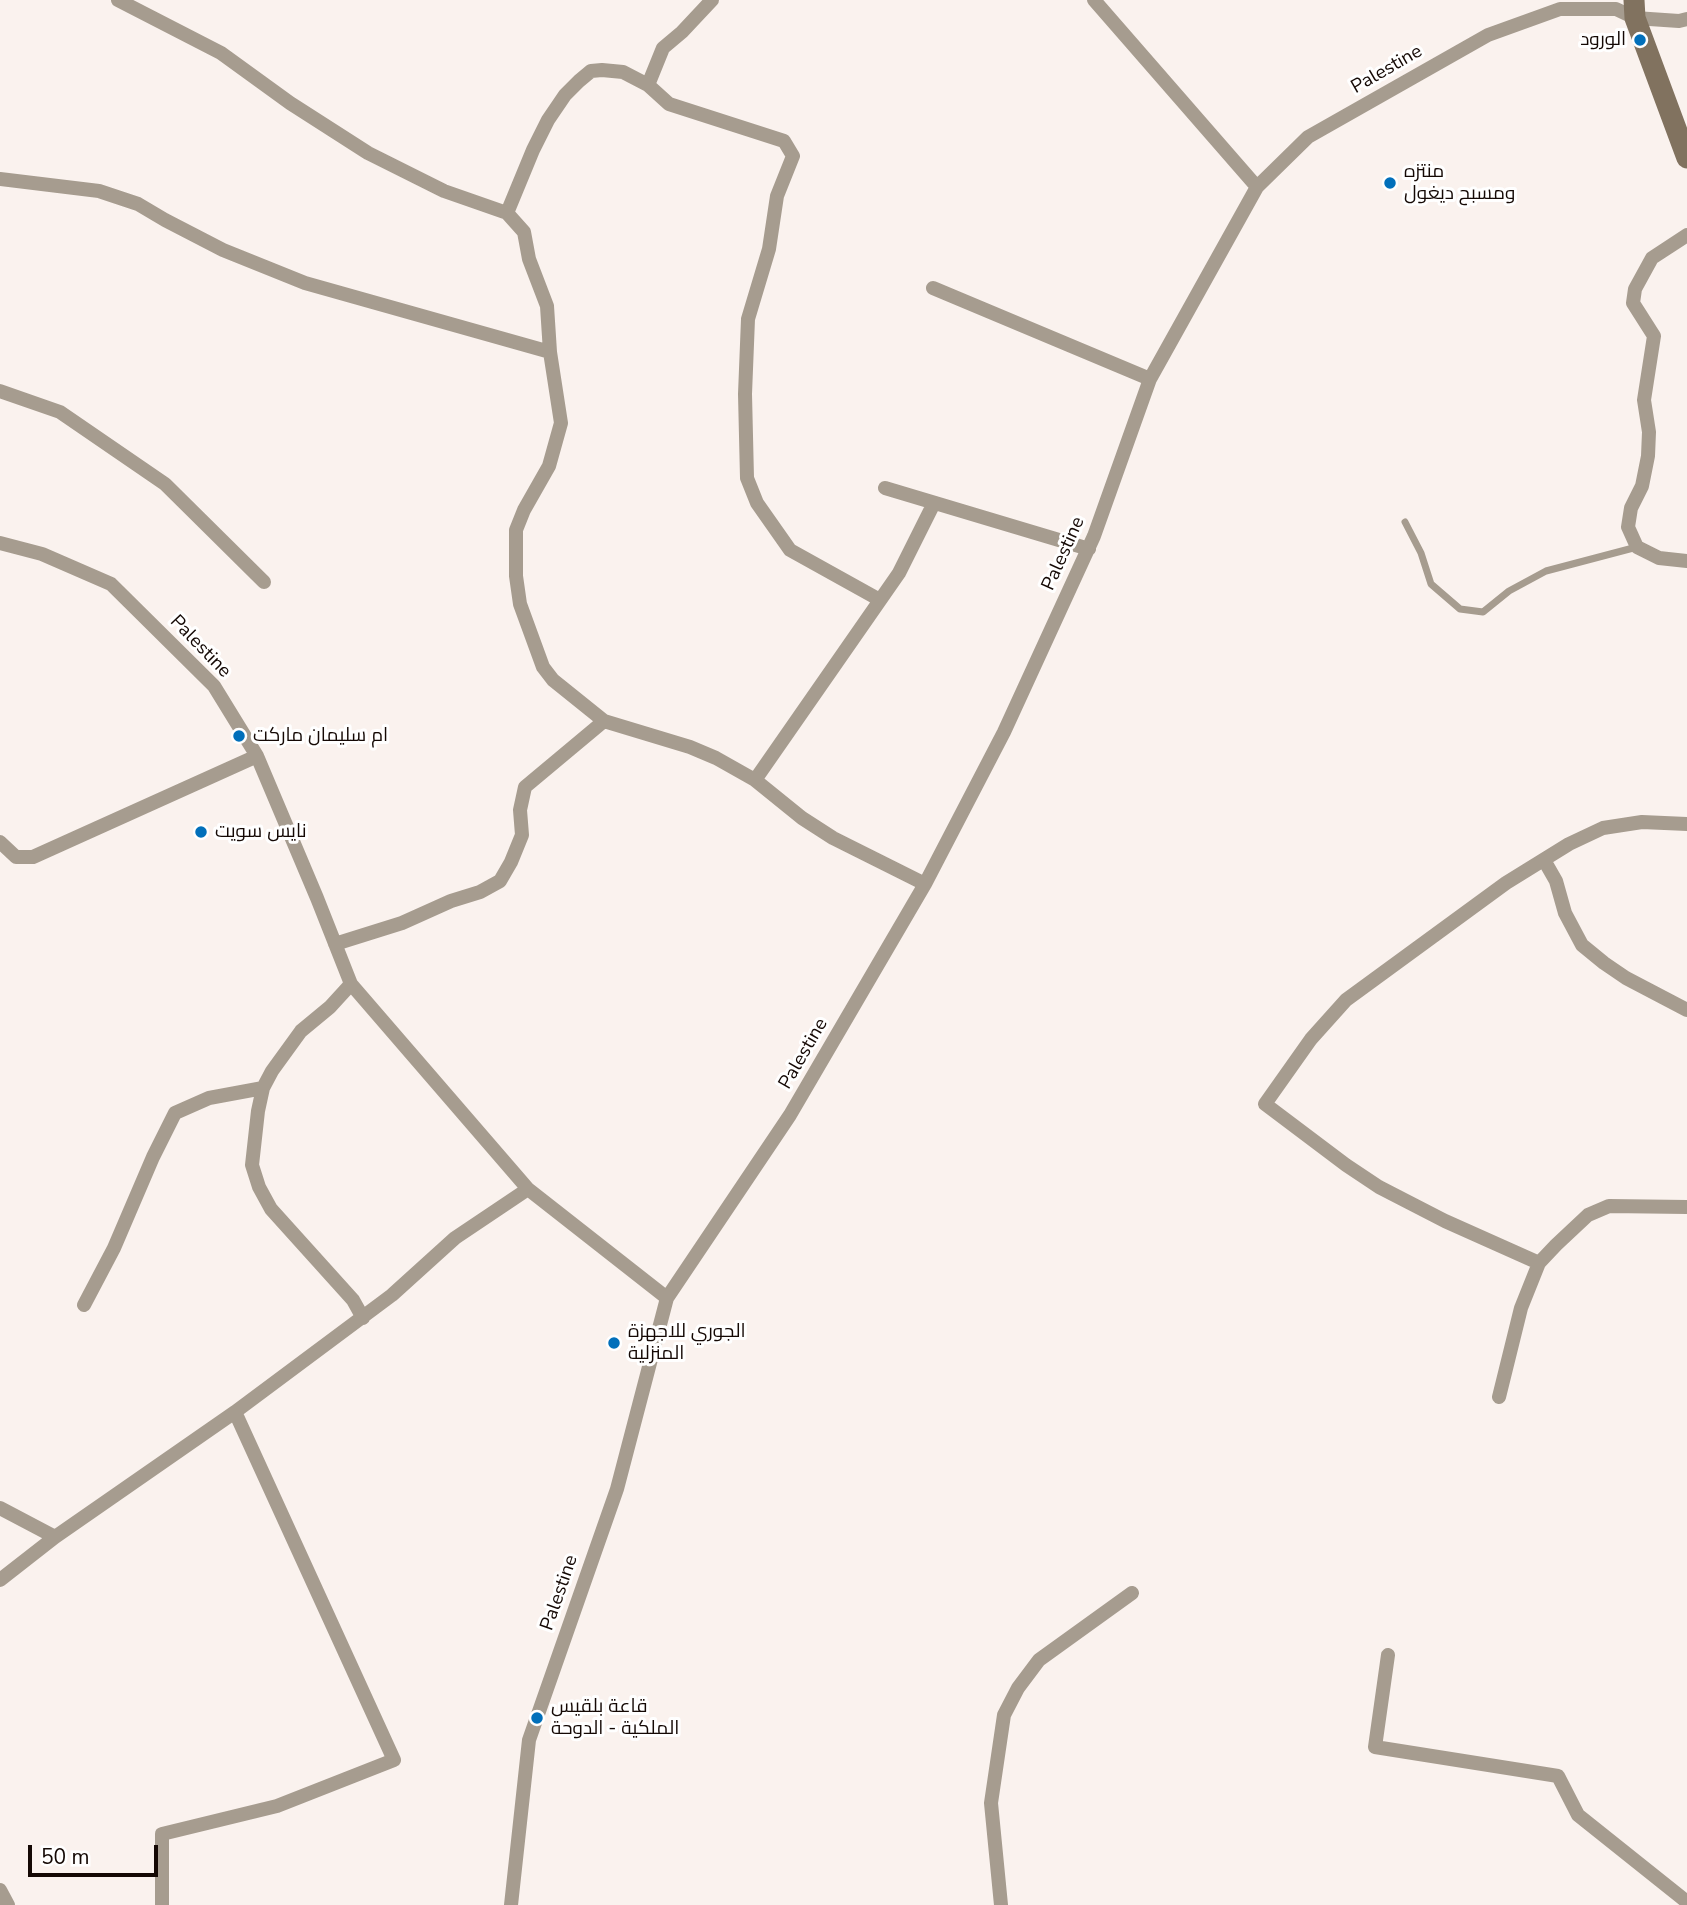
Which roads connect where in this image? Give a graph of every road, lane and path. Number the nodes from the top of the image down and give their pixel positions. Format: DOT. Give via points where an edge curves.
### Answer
graph roads {
  1 [pos="118,0"];
  2 [pos="712,0"];
  3 [pos="1094,0"];
  4 [pos="1634,9"];
  5 [pos="1687,19"];
  6 [pos="648,85"];
  7 [pos="1687,158"];
  8 [pos="0,179"];
  9 [pos="1257,187"];
  10 [pos="507,214"];
  11 [pos="1687,235"];
  12 [pos="933,288"];
  13 [pos="550,352"];
  14 [pos="1150,379"];
  15 [pos="0,391"];
  16 [pos="885,488"];
  17 [pos="934,503"];
  18 [pos="1405,522"];
  19 [pos="0,543"];
  20 [pos="1637,547"];
  21 [pos="1089,549"];
  22 [pos="1687,561"];
  23 [pos="264,582"];
  24 [pos="880,600"];
  25 [pos="604,721"];
  26 [pos="257,757"];
  27 [pos="755,780"];
  28 [pos="1687,824"];
  29 [pos="0,842"];
  30 [pos="1544,860"];
  31 [pos="925,884"];
  32 [pos="335,944"];
  33 [pos="351,984"];
  34 [pos="1687,1010"];
  35 [pos="263,1088"];
  36 [pos="528,1189"];
  37 [pos="1687,1207"];
  38 [pos="1539,1263"];
  39 [pos="667,1298"];
  40 [pos="84,1305"];
  41 [pos="363,1318"];
  42 [pos="1499,1396"];
  43 [pos="235,1412"];
  44 [pos="0,1508"];
  45 [pos="55,1536"];
  46 [pos="0,1580"];
  47 [pos="1132,1593"];
  48 [pos="1388,1655"];
  49 [pos="0,1890"];
  50 [pos="1687,1902"];
  51 [pos="8,1905"];
  52 [pos="162,1905"];
  53 [pos="511,1905"];
  54 [pos="1000,1905"];
  1 -- 10 [label="street" via="221,53 368,153 444,191"];
  2 -- 6 [label="street" via="663,48"];
  3 -- 9 [label="street"];
  4 -- 5 [label="street, Palestine"];
  4 -- 7 [label="street"];
  4 -- 9 [label="street, Palestine" via="1560,9 1488,35 1308,137"];
  6 -- 10 [label="street" via="623,72 602,69 579,81 548,120"];
  6 -- 24 [label="street" via="669,104 783,141 793,156 777,196 769,249 748,318 747,478 757,503 790,550"];
  8 -- 13 [label="street" via="99,191 138,204 223,250 305,283"];
  9 -- 14 [label="street, Palestine"];
  10 -- 13 [label="street" via="524,232 541,286"];
  11 -- 20 [label="street" via="1652,258 1635,289 1633,303 1654,336 1644,400 1648,456 1628,527"];
  12 -- 14 [label="street"];
  13 -- 25 [label="street" via="561,423 550,466 516,530 520,604 543,667"];
  14 -- 21 [label="street, Palestine"];
  15 -- 23 [label="street" via="60,412 165,484"];
  16 -- 17 [label="street"];
  17 -- 21 [label="street"];
  17 -- 24 [label="street"];
  18 -- 20 [label="lane" via="1432,584 1460,609 1483,612 1546,571"];
  19 -- 26 [label="street, Palestine" via="42,554 111,584 214,686"];
  20 -- 22 [label="street" via="1659,558"];
  21 -- 31 [label="street, Palestine" via="1004,732"];
  24 -- 27 [label="street"];
  25 -- 27 [label="street" via="690,747"];
  25 -- 32 [label="street" via="525,788 520,810 522,835 499,881 402,923"];
  26 -- 29 [label="street" via="33,857 16,857"];
  26 -- 32 [label="street, Palestine"];
  27 -- 31 [label="street" via="833,838"];
  28 -- 30 [label="street" via="1642,822 1603,828"];
  30 -- 34 [label="street" via="1582,945 1626,978"];
  30 -- 38 [label="street" via="1346,1000 1311,1039 1265,1104 1379,1187"];
  31 -- 39 [label="street, Palestine" via="790,1115"];
  32 -- 33 [label="street, Palestine"];
  33 -- 35 [label="street" via="301,1031"];
  33 -- 36 [label="street, Palestine"];
  35 -- 40 [label="street" via="209,1098 175,1113"];
  35 -- 41 [label="street" via="252,1166 259,1187 271,1209 353,1300"];
  36 -- 39 [label="street, Palestine"];
  36 -- 41 [label="street" via="455,1238"];
  37 -- 38 [label="street" via="1609,1206 1598,1210"];
  38 -- 42 [label="street" via="1514,1331"];
  39 -- 53 [label="street, Palestine" via="617,1489 529,1740"];
  41 -- 43 [label="street"];
  43 -- 45 [label="street"];
  43 -- 52 [label="street" via="394,1760 277,1806 162,1834"];
  44 -- 45 [label="street"];
  45 -- 46 [label="street"];
  47 -- 54 [label="street" via="1039,1660 1004,1714 991,1803"];
  48 -- 50 [label="street" via="1374,1747 1558,1776 1578,1815"];
  49 -- 51 [label="street"];
}
